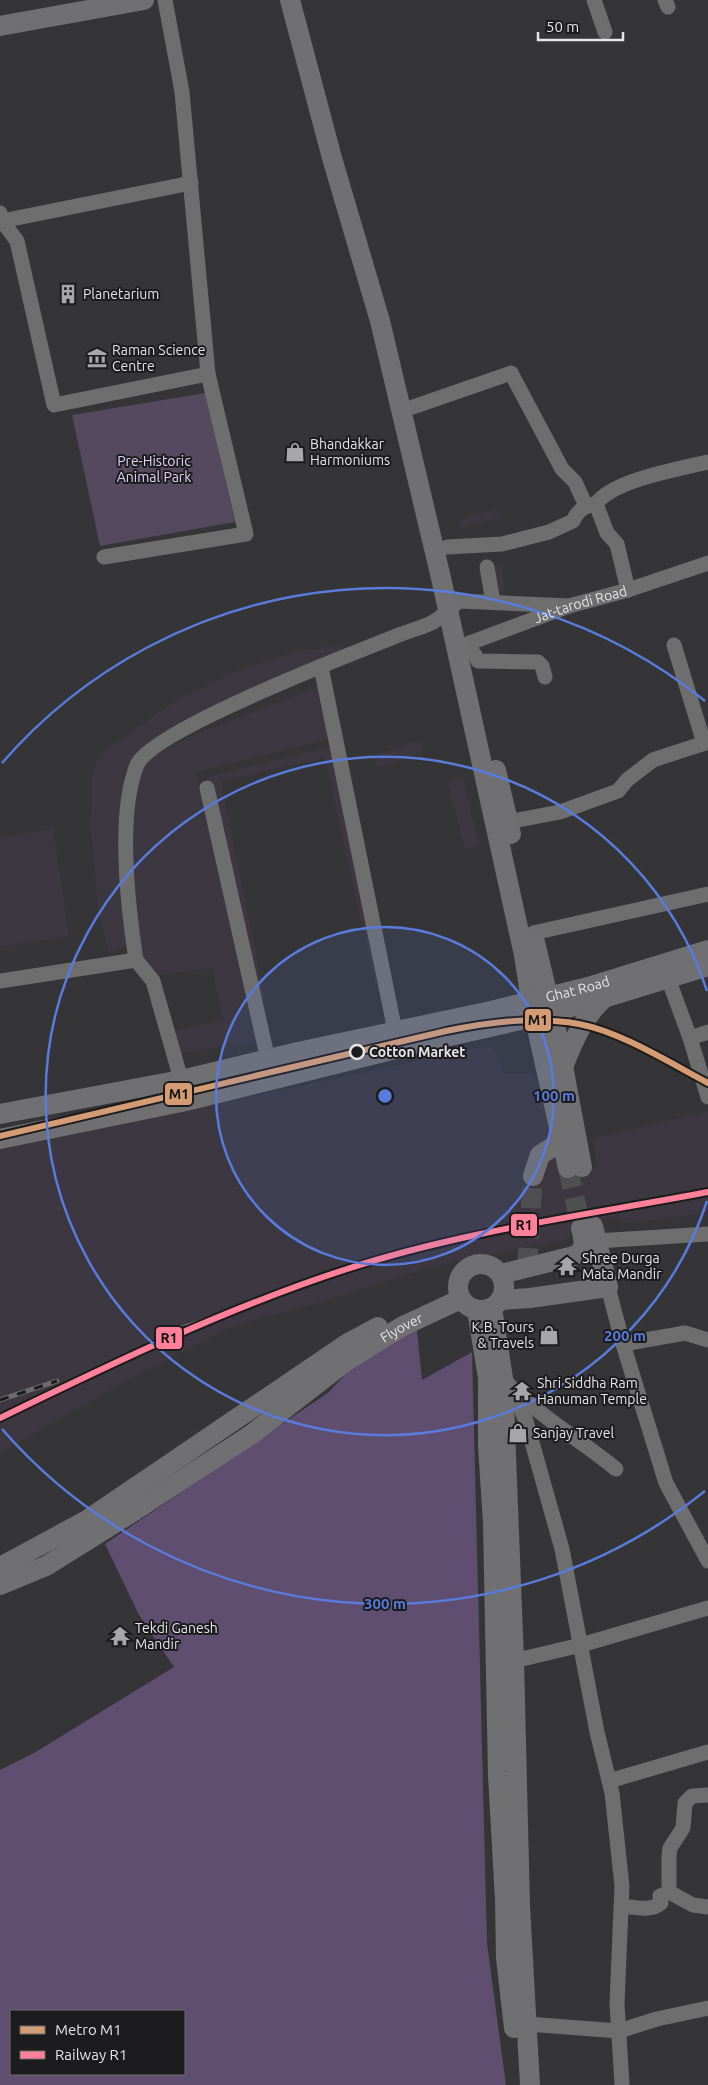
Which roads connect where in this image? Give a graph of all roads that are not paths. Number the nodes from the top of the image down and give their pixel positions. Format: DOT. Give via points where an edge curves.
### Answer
graph roads {
  1 [pos="144,0"];
  2 [pos="165,0"];
  3 [pos="290,0"];
  4 [pos="302,0"];
  5 [pos="594,0"];
  6 [pos="0,26"];
  7 [pos="605,32"];
  8 [pos="190,183"];
  9 [pos="1,217"];
  10 [pos="208,374"];
  11 [pos="413,407"];
  12 [pos="708,462"];
  13 [pos="591,505"];
  14 [pos="447,548"];
  15 [pos="104,557"];
  16 [pos="708,563"];
  17 [pos="483,568"];
  18 [pos="628,590"];
  19 [pos="489,602"];
  20 [pos="454,606"];
  21 [pos="569,606"];
  22 [pos="674,645"];
  23 [pos="461,647"];
  24 [pos="321,667"];
  25 [pos="545,677"];
  26 [pos="706,743"];
  27 [pos="207,788"];
  28 [pos="508,822"];
  29 [pos="511,865"];
  30 [pos="708,894"];
  31 [pos="532,933"];
  32 [pos="708,950"];
  33 [pos="136,960"];
  34 [pos="708,966"];
  35 [pos="668,978"];
  36 [pos="0,981"];
  37 [pos="604,998"];
  38 [pos="541,1007"];
  39 [pos="395,1031"];
  40 [pos="708,1032"];
  41 [pos="690,1038"];
  42 [pos="372,1046"];
  43 [pos="314,1048"];
  44 [pos="269,1060"];
  45 [pos="563,1068"];
  46 [pos="318,1069"];
  47 [pos="181,1080"];
  48 [pos="273,1080"];
  49 [pos="708,1097"];
  50 [pos="186,1101"];
  51 [pos="0,1114"];
  52 [pos="0,1139"];
  53 [pos="562,1140"];
  54 [pos="533,1176"];
  55 [pos="708,1234"];
  56 [pos="589,1235"];
  57 [pos="527,1268"];
  58 [pos="501,1274"];
  59 [pos="608,1288"];
  60 [pos="530,1298"];
  61 [pos="473,1302"];
  62 [pos="708,1340"];
  63 [pos="623,1344"];
  64 [pos="501,1381"];
  65 [pos="616,1470"];
  66 [pos="708,1561"];
  67 [pos="0,1567"];
  68 [pos="0,1585"];
  69 [pos="708,1608"];
  70 [pos="581,1645"];
  71 [pos="505,1663"];
  72 [pos="708,1752"];
  73 [pos="609,1781"];
  74 [pos="708,1795"];
  75 [pos="669,1892"];
  76 [pos="621,1906"];
  77 [pos="708,1907"];
  78 [pos="708,2008"];
  79 [pos="521,2025"];
  80 [pos="619,2030"];
  81 [pos="518,2085"];
  82 [pos="530,2085"];
  83 [pos="622,2085"];
  1 -- 6 [label="main road"];
  2 -- 8 [label="street" via="182,92"];
  3 -- 20 [label="main road" via="380,321"];
  4 -- 11 [label="main road" via="376,257"];
  5 -- 7 [label="street"];
  8 -- 9 [label="street"];
  8 -- 10 [label="street"];
  9 -- 10 [label="street" via="17,241 54,405"];
  10 -- 15 [label="street" via="246,534"];
  11 -- 13 [label="street" via="511,373 562,469"];
  11 -- 14 [label="main road"];
  12 -- 13 [label="street" via="629,482"];
  13 -- 14 [label="street" via="577,513 573,521 549,532 502,544"];
  13 -- 18 [label="street" via="617,544"];
  14 -- 20 [label="main road"];
  16 -- 18 [label="street, Jat-tarodi Road"];
  17 -- 19 [label="street"];
  18 -- 21 [label="street, Jat-tarodi Road"];
  19 -- 20 [label="street"];
  19 -- 21 [label="street"];
  20 -- 23 [label="main road"];
  20 -- 24 [label="street" via="431,624"];
  21 -- 23 [label="street, Jat-tarodi Road"];
  22 -- 26 [label="street"];
  23 -- 25 [label="street" via="475,654 478,662 538,662"];
  23 -- 28 [label="main road"];
  23 -- 29 [label="main road"];
  24 -- 33 [label="street" via="183,730 158,744 138,763 127,800 130,921"];
  24 -- 39 [label="street"];
  26 -- 28 [label="street" via="653,760 618,790 560,812"];
  27 -- 44 [label="street"];
  28 -- 29 [label="main road"];
  29 -- 31 [label="main road"];
  29 -- 38 [label="main road" via="524,955"];
  30 -- 31 [label="street"];
  31 -- 38 [label="main road"];
  32 -- 38 [label="main road, Ghat Road" via="598,984"];
  33 -- 36 [label="street"];
  33 -- 47 [label="street" via="153,981"];
  34 -- 35 [label="main road, Ghat Road"];
  35 -- 37 [label="main road, Ghat Road"];
  35 -- 41 [label="street"];
  37 -- 38 [label="main road, Ghat Road"];
  37 -- 45 [label="main road" via="592,1008"];
  38 -- 39 [label="main road, Ghat Road"];
  38 -- 42 [label="main road, Ghat Road"];
  38 -- 45 [label="main road"];
  38 -- 53 [label="main road"];
  39 -- 42 [label="main road, Ghat Road"];
  40 -- 41 [label="street"];
  41 -- 49 [label="street"];
  42 -- 43 [label="main road, Ghat Road"];
  42 -- 46 [label="main road, Ghat Road"];
  43 -- 44 [label="main road, Ghat Road"];
  43 -- 46 [label="main road"];
  44 -- 47 [label="main road, Ghat Road"];
  44 -- 48 [label="street"];
  45 -- 53 [label="main road" via="575,1167"];
  46 -- 48 [label="main road, Ghat Road"];
  47 -- 50 [label="street"];
  47 -- 51 [label="main road, Ghat Road"];
  48 -- 50 [label="main road, Ghat Road"];
  50 -- 52 [label="main road, Ghat Road"];
  53 -- 54 [label="main road" via="540,1155"];
  55 -- 56 [label="street"];
  56 -- 57 [label="main road" via="582,1252"];
  56 -- 59 [label="main road"];
  57 -- 58 [label="main road"];
  57 -- 60 [label="main road"];
  58 -- 61 [label="main road" via="505,1287"];
  58 -- 61 [label="main road" via="489,1265 474,1264 462,1274"];
  59 -- 60 [label="main road"];
  59 -- 63 [label="street"];
  60 -- 61 [label="main road"];
  61 -- 64 [label="main road"];
  61 -- 67 [label="main road" via="407,1311 348,1343 86,1520"];
  61 -- 68 [label="main road, Flyover" via="403,1326 345,1362 252,1434 131,1513 46,1566"];
  62 -- 63 [label="street" via="684,1333"];
  63 -- 66 [label="street" via="666,1483"];
  64 -- 65 [label="street"];
  64 -- 70 [label="street" via="526,1421 562,1549"];
  64 -- 71 [label="main road"];
  69 -- 70 [label="street"];
  70 -- 71 [label="street"];
  70 -- 73 [label="street"];
  71 -- 79 [label="main road" via="520,1906"];
  72 -- 73 [label="street"];
  73 -- 76 [label="street" via="622,1886"];
  74 -- 75 [label="street" via="692,1796 684,1803 683,1828 670,1848"];
  75 -- 76 [label="street" via="660,1896 658,1906"];
  75 -- 77 [label="street" via="693,1905"];
  76 -- 80 [label="street"];
  78 -- 80 [label="street"];
  79 -- 80 [label="street"];
  79 -- 81 [label="main road"];
  79 -- 82 [label="main road"];
  80 -- 83 [label="street"];
}
